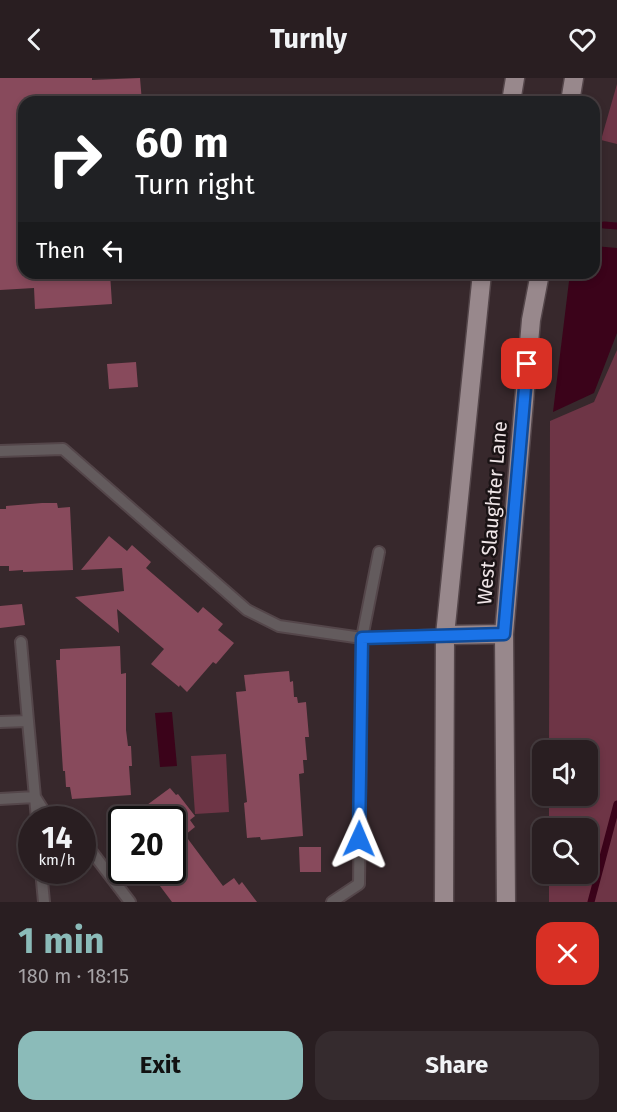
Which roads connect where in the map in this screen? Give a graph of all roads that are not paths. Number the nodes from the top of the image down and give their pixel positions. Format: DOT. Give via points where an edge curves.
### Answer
graph roads {
  1 [pos="515,78"];
  2 [pos="574,78"];
  3 [pos="512,96"];
  4 [pos="571,96"];
  5 [pos="481,279"];
  6 [pos="539,279"];
  7 [pos="0,451"];
  8 [pos="379,552"];
  9 [pos="504,634"];
  10 [pos="445,635"];
  11 [pos="362,638"];
  12 [pos="21,642"];
  13 [pos="27,720"];
  14 [pos="0,722"];
  15 [pos="34,797"];
  16 [pos="0,799"];
  17 [pos="35,806"];
  18 [pos="40,806"];
  19 [pos="96,857"];
  20 [pos="42,884"];
  21 [pos="44,902"];
  22 [pos="130,902"];
  23 [pos="332,902"];
  24 [pos="444,902"];
  25 [pos="506,902"];
  1 -- 3 [label="main road"];
  2 -- 4 [label="main road"];
  5 -- 10 [label="main road, West Slaughter Lane"];
  6 -- 9 [label="main road, West Slaughter Lane" via="531,320"];
  7 -- 11 [label="lane" via="63,449 247,610 279,626"];
  8 -- 11 [label="lane"];
  9 -- 10 [label="main road"];
  9 -- 25 [label="main road, West Slaughter Lane"];
  10 -- 11 [label="lane"];
  10 -- 24 [label="main road, West Slaughter Lane"];
  11 -- 23 [label="lane" via="359,884"];
  12 -- 13 [label="lane"];
  13 -- 14 [label="lane"];
  13 -- 15 [label="lane"];
  15 -- 16 [label="lane"];
  15 -- 17 [label="lane"];
  15 -- 18 [label="lane"];
  19 -- 22 [label="lane"];
  20 -- 21 [label="lane"];
}
